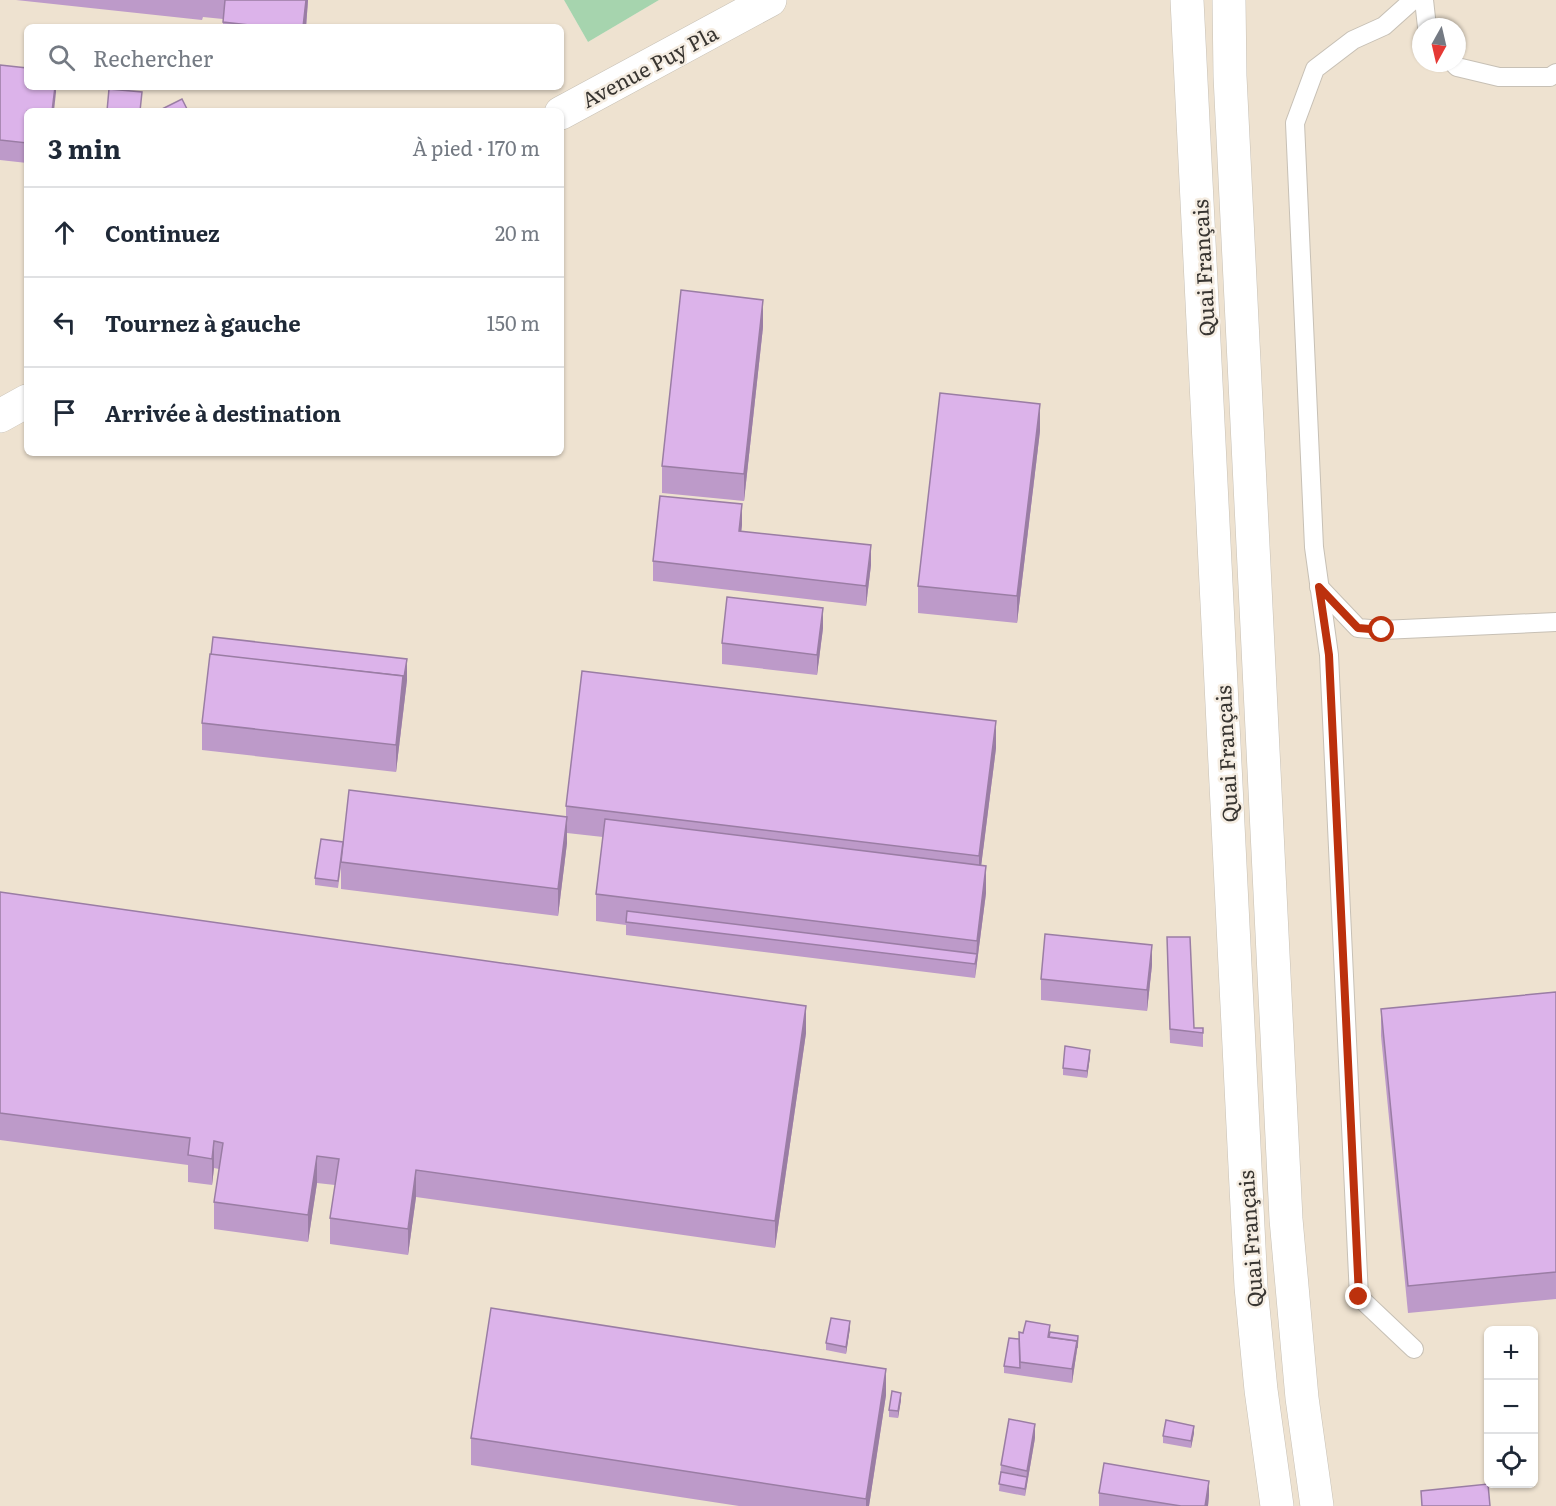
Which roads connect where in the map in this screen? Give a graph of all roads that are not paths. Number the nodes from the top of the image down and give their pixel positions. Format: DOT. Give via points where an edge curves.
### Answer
graph roads {
  1 [pos="770,0"];
  2 [pos="1187,0"];
  3 [pos="1229,0"];
  4 [pos="1413,0"];
  5 [pos="1424,0"];
  6 [pos="1426,18"];
  7 [pos="1466,69"];
  8 [pos="1556,73"];
  9 [pos="564,111"];
  10 [pos="24,403"];
  11 [pos="0,416"];
  12 [pos="1319,587"];
  13 [pos="1556,622"];
  14 [pos="1414,1349"];
  15 [pos="1277,1506"];
  16 [pos="1317,1506"];
  1 -- 9 [label="main road, Avenue Puy Pla"];
  2 -- 15 [label="main road, Quai Français" via="1250,1264 1261,1390"];
  3 -- 16 [label="main road, Quai Français" via="1286,1208 1302,1398"];
  4 -- 12 [label="lane" via="1384,26 1353,40 1315,69 1295,123"];
  5 -- 6 [label="lane"];
  7 -- 8 [label="lane" via="1499,76 1550,77"];
  10 -- 11 [label="main road"];
  12 -- 13 [label="lane" via="1358,628"];
  12 -- 14 [label="lane" via="1329,655 1359,1297"];
}
